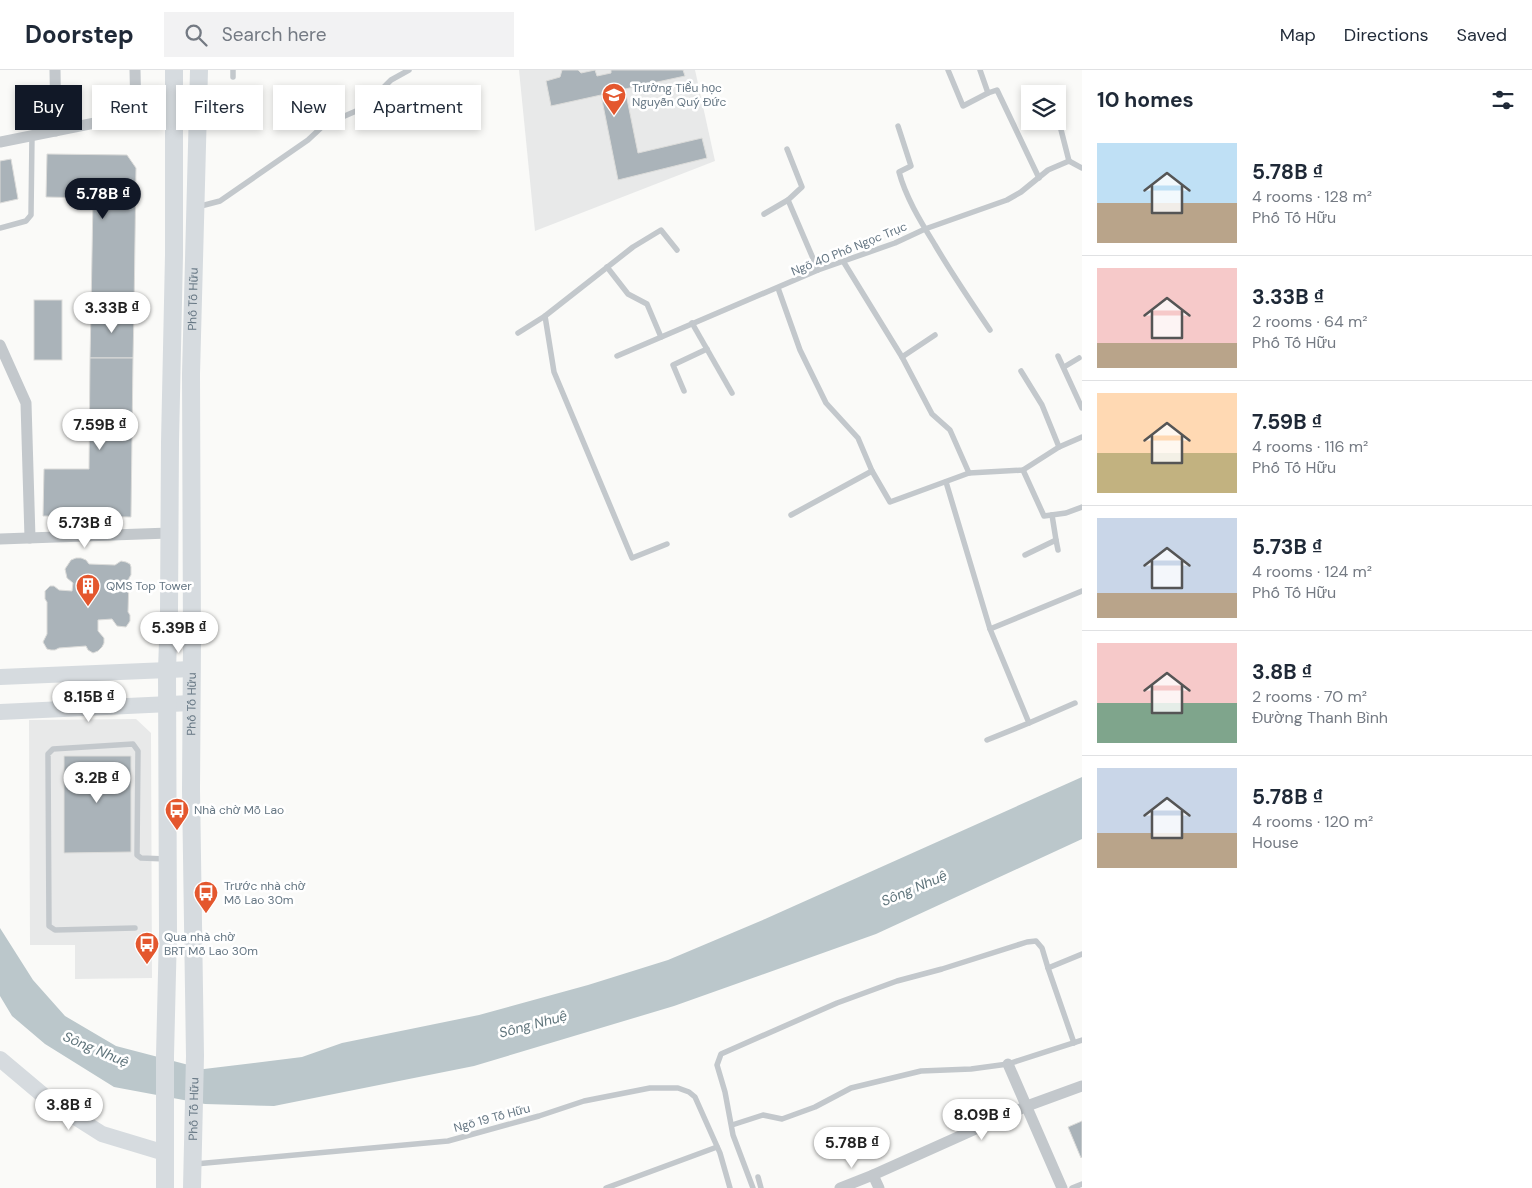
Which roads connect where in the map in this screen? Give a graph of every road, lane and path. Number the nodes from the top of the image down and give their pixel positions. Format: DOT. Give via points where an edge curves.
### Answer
graph roads {
  1 [pos="56,70"];
  2 [pos="135,70"];
  3 [pos="174,70"];
  4 [pos="198,70"];
  5 [pos="409,70"];
  6 [pos="948,70"];
  7 [pos="980,70"];
  8 [pos="135,85"];
  9 [pos="988,93"];
  10 [pos="174,108"];
  11 [pos="166,109"];
  12 [pos="92,124"];
  13 [pos="898,126"];
  14 [pos="1061,130"];
  15 [pos="56,132"];
  16 [pos="32,136"];
  17 [pos="0,142"];
  18 [pos="787,149"];
  19 [pos="1069,161"];
  20 [pos="1082,168"];
  21 [pos="1039,178"];
  22 [pos="788,200"];
  23 [pos="195,208"];
  24 [pos="764,214"];
  25 [pos="0,228"];
  26 [pos="925,229"];
  27 [pos="677,250"];
  28 [pos="844,261"];
  29 [pos="607,267"];
  30 [pos="818,270"];
  31 [pos="778,288"];
  32 [pos="545,316"];
  33 [pos="692,323"];
  34 [pos="990,330"];
  35 [pos="518,334"];
  36 [pos="935,335"];
  37 [pos="661,337"];
  38 [pos="0,345"];
  39 [pos="707,349"];
  40 [pos="617,356"];
  41 [pos="1058,356"];
  42 [pos="902,357"];
  43 [pos="1079,358"];
  44 [pos="1064,367"];
  45 [pos="1021,371"];
  46 [pos="684,391"];
  47 [pos="732,393"];
  48 [pos="1082,408"];
  49 [pos="1082,437"];
  50 [pos="191,440"];
  51 [pos="170,442"];
  52 [pos="1059,446"];
  53 [pos="1023,470"];
  54 [pos="872,471"];
  55 [pos="969,473"];
  56 [pos="946,482"];
  57 [pos="1082,507"];
  58 [pos="791,515"];
  59 [pos="1052,515"];
  60 [pos="169,533"];
  61 [pos="30,538"];
  62 [pos="0,539"];
  63 [pos="1056,540"];
  64 [pos="667,544"];
  65 [pos="1058,550"];
  66 [pos="1025,555"];
  67 [pos="1082,591"];
  68 [pos="990,628"];
  69 [pos="192,669"];
  70 [pos="167,670"];
  71 [pos="3,677"];
  72 [pos="192,703"];
  73 [pos="1075,703"];
  74 [pos="167,704"];
  75 [pos="5,712"];
  76 [pos="1028,723"];
  77 [pos="987,740"];
  78 [pos="168,859"];
  79 [pos="135,928"];
  80 [pos="1082,954"];
  81 [pos="1048,968"];
  82 [pos="1082,1040"];
  83 [pos="1074,1042"];
  84 [pos="0,1059"];
  85 [pos="1008,1064"];
  86 [pos="1082,1086"];
  87 [pos="1026,1106"];
  88 [pos="732,1126"];
  89 [pos="717,1147"];
  90 [pos="165,1153"];
  91 [pos="192,1164"];
  92 [pos="873,1175"];
  93 [pos="758,1177"];
  94 [pos="1082,1184"];
  95 [pos="165,1188"];
  96 [pos="192,1188"];
  97 [pos="606,1188"];
  98 [pos="730,1188"];
  99 [pos="753,1188"];
  100 [pos="762,1188"];
  101 [pos="840,1188"];
  102 [pos="879,1188"];
  103 [pos="1062,1188"];
  104 [pos="1072,1188"];
  1 -- 15 [label="street"];
  2 -- 8 [label="street"];
  3 -- 10 [label="main road, Phố Tố Hữu"];
  4 -- 23 [label="main road, Phố Tố Hữu"];
  5 -- 23 [label="lane" via="391,80 363,108 324,125 308,140 220,201"];
  6 -- 9 [label="lane" via="964,106"];
  7 -- 9 [label="lane"];
  9 -- 21 [label="lane" via="997,90"];
  10 -- 11 [label="street"];
  10 -- 51 [label="main road, Phố Tố Hữu"];
  12 -- 15 [label="street"];
  13 -- 26 [label="lane" via="911,166 899,172 903,187"];
  14 -- 19 [label="lane"];
  15 -- 16 [label="street"];
  16 -- 17 [label="street"];
  16 -- 25 [label="lane" via="31,215 26,221"];
  18 -- 22 [label="lane" via="802,187"];
  19 -- 20 [label="lane"];
  19 -- 21 [label="lane, Ngõ 40 Phố Ngọc Trục" via="1048,170"];
  21 -- 26 [label="lane, Ngõ 40 Phố Ngọc Trục" via="1007,200"];
  22 -- 24 [label="lane"];
  22 -- 30 [label="lane"];
  23 -- 50 [label="main road, Phố Tố Hữu"];
  26 -- 28 [label="lane, Ngõ 40 Phố Ngọc Trục"];
  26 -- 34 [label="lane"];
  27 -- 29 [label="lane" via="661,230"];
  28 -- 30 [label="lane, Ngõ 40 Phố Ngọc Trục"];
  28 -- 42 [label="lane"];
  29 -- 32 [label="lane"];
  29 -- 37 [label="lane" via="628,294 647,304"];
  30 -- 31 [label="lane, Ngõ 40 Phố Ngọc Trục"];
  31 -- 33 [label="lane, Ngõ 40 Phố Ngọc Trục"];
  31 -- 54 [label="lane" via="800,350 826,404 858,438"];
  32 -- 35 [label="lane"];
  32 -- 64 [label="lane" via="554,372 632,558"];
  33 -- 37 [label="lane, Ngõ 40 Phố Ngọc Trục"];
  33 -- 39 [label="lane"];
  36 -- 42 [label="lane"];
  37 -- 40 [label="lane, Ngõ 40 Phố Ngọc Trục"];
  38 -- 61 [label="street" via="26,403"];
  39 -- 46 [label="lane" via="673,365"];
  39 -- 47 [label="lane"];
  41 -- 44 [label="lane"];
  42 -- 55 [label="lane" via="932,414 950,430"];
  43 -- 44 [label="lane"];
  44 -- 48 [label="lane"];
  45 -- 52 [label="lane" via="1042,405"];
  49 -- 52 [label="lane"];
  50 -- 51 [label="main road"];
  50 -- 69 [label="main road, Phố Tố Hữu"];
  51 -- 60 [label="main road, Phố Tố Hữu"];
  52 -- 53 [label="lane"];
  53 -- 55 [label="lane"];
  53 -- 59 [label="lane" via="1044,516"];
  54 -- 56 [label="lane" via="890,502"];
  54 -- 58 [label="lane"];
  55 -- 56 [label="lane"];
  56 -- 68 [label="lane"];
  57 -- 59 [label="lane"];
  59 -- 63 [label="lane"];
  60 -- 61 [label="street"];
  60 -- 70 [label="main road, Phố Tố Hữu"];
  61 -- 62 [label="street"];
  63 -- 65 [label="lane"];
  63 -- 66 [label="lane"];
  67 -- 68 [label="lane"];
  68 -- 76 [label="lane"];
  69 -- 70 [label="main road"];
  69 -- 72 [label="main road, Phố Tố Hữu"];
  70 -- 71 [label="main road"];
  70 -- 74 [label="main road, Phố Tố Hữu"];
  72 -- 74 [label="main road"];
  72 -- 91 [label="main road, Phố Tố Hữu" via="195,1056"];
  73 -- 76 [label="lane"];
  74 -- 75 [label="main road"];
  74 -- 78 [label="main road, Phố Tố Hữu"];
  76 -- 77 [label="lane"];
  78 -- 79 [label="lane" via="140,858 137,855 138,751 133,744 53,749 48,754 49,926 55,930"];
  78 -- 90 [label="main road, Phố Tố Hữu"];
  80 -- 81 [label="lane"];
  81 -- 83 [label="lane"];
  81 -- 88 [label="lane" via="1042,948 1036,941 1027,942 897,981 837,1003 722,1054 717,1065"];
  82 -- 83 [label="lane"];
  83 -- 85 [label="lane"];
  84 -- 90 [label="main road" via="50,1101 102,1134"];
  85 -- 87 [label="street"];
  85 -- 88 [label="lane" via="921,1071 851,1088 815,1107 782,1119 763,1115"];
  86 -- 87 [label="street"];
  87 -- 92 [label="street"];
  87 -- 103 [label="street"];
  88 -- 99 [label="lane"];
  89 -- 91 [label="lane, Ngõ 19 Tố Hữu" via="695,1097 678,1088 650,1088 584,1102 448,1141"];
  89 -- 97 [label="lane"];
  89 -- 98 [label="lane, Ngõ 19 Tố Hữu"];
  90 -- 95 [label="main road, Phố Tố Hữu"];
  91 -- 96 [label="main road, Phố Tố Hữu"];
  92 -- 101 [label="street"];
  92 -- 102 [label="street"];
  93 -- 100 [label="lane"];
  94 -- 104 [label="lane"];
}
